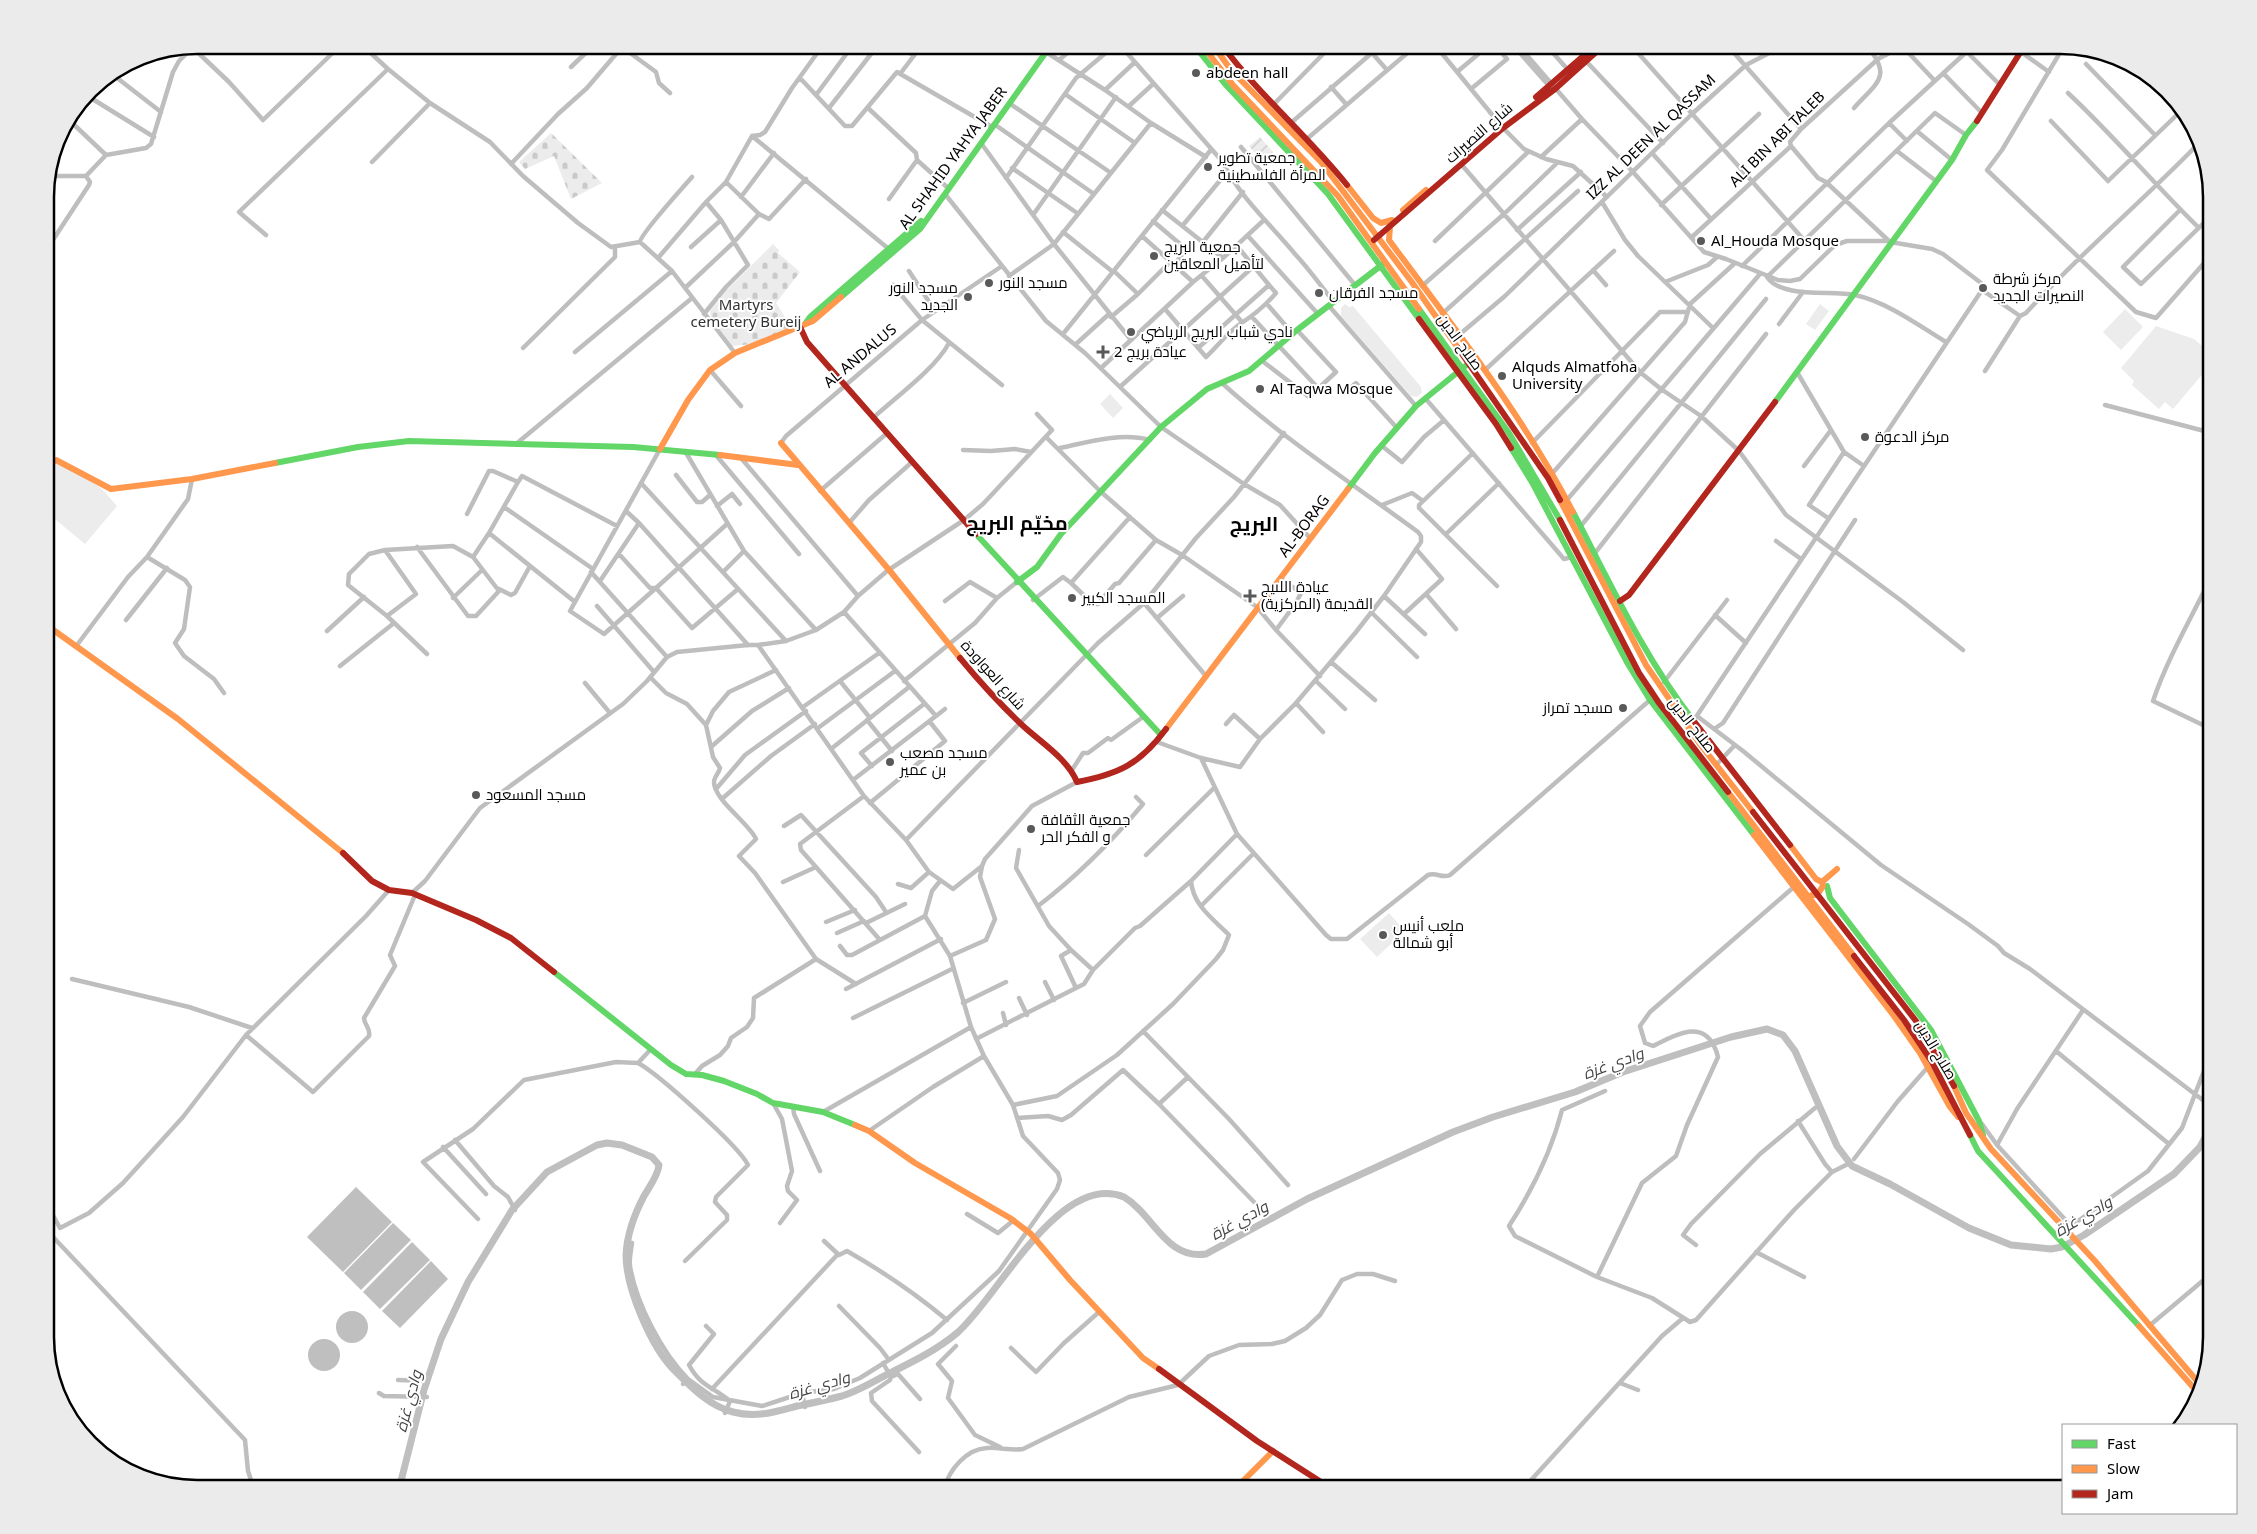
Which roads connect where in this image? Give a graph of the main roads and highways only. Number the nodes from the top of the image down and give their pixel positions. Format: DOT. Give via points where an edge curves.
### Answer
graph roads {
  1 [pos="1041,54"];
  2 [pos="1041,54"];
  3 [pos="1201,54"];
  4 [pos="1209,54"];
  5 [pos="1219,54"];
  6 [pos="1229,54"];
  7 [pos="1588,54"];
  8 [pos="1591,54"];
  9 [pos="2020,54"];
  10 [pos="1584,59"];
  11 [pos="992,125"];
  12 [pos="1502,127"];
  13 [pos="1298,155"];
  14 [pos="946,189"];
  15 [pos="1392,220"];
  16 [pos="1390,227"];
  17 [pos="1376,236"];
  18 [pos="1370,241"];
  19 [pos="1386,262"];
  20 [pos="1379,266"];
  21 [pos="1420,288"];
  22 [pos="1439,316"];
  23 [pos="802,326"];
  24 [pos="1469,363"];
  25 [pos="1459,370"];
  26 [pos="781,443"];
  27 [pos="660,449"];
  28 [pos="54,461"];
  29 [pos="798,465"];
  30 [pos="1550,476"];
  31 [pos="1565,502"];
  32 [pos="1018,582"];
  33 [pos="1620,601"];
  34 [pos="54,630"];
  35 [pos="1662,684"];
  36 [pos="1160,735"];
  37 [pos="1077,782"];
  38 [pos="1837,869"];
  39 [pos="1824,884"];
  40 [pos="1795,886"];
  41 [pos="1805,894"];
  42 [pos="1817,895"];
  43 [pos="1930,1065"];
  44 [pos="1984,1139"];
  45 [pos="2197,1381"];
  46 [pos="2194,1388"];
  47 [pos="1273,1450"];
  48 [pos="1244,1480"];
  49 [pos="1318,1480"];
  1 -- 11 [label="main road, AL SHAHID YAHYA JABER"];
  2 -- 11 [label="main road, AL SHAHID YAHYA JABER"];
  3 -- 13 [label="main road" via="1230,89"];
  4 -- 13 [label="main road, صلاح الدين" via="1228,80"];
  5 -- 17 [label="main road, صلاح الدين" via="1231,70 1321,162"];
  6 -- 15 [label="main road" via="1308,138 1373,218 1381,223"];
  7 -- 10 [label="main road, شارع النصيرات"];
  8 -- 10 [label="main road, شارع النصيرات"];
  9 -- 33 [label="main road" via="1952,160 1739,451 1634,588"];
  10 -- 12 [label="main road, شارع النصيرات"];
  11 -- 14 [label="main road, AL SHAHID YAHYA JABER"];
  11 -- 14 [label="main road, AL SHAHID YAHYA JABER"];
  12 -- 15 [label="main road, شارع النصيرات"];
  12 -- 16 [label="main road, شارع النصيرات"];
  13 -- 18 [label="main road, صلاح الدين" via="1338,196"];
  13 -- 20 [label="main road"];
  14 -- 23 [label="main road, AL SHAHID YAHYA JABER" via="920,229 813,321"];
  15 -- 17 [label="main road, شارع النصيرات"];
  16 -- 17 [label="main road, شارع النصيرات"];
  16 -- 21 [label="main road" via="1389,240"];
  17 -- 18 [label="main road, شارع النصيرات"];
  17 -- 21 [label="main road, صلاح الدين"];
  18 -- 19 [label="main road, صلاح الدين"];
  19 -- 20 [label="main road"];
  19 -- 25 [label="main road, صلاح الدين"];
  20 -- 25 [label="main road"];
  20 -- 32 [label="main road" via="1249,371 1207,389 1161,427 1061,534 1037,567"];
  21 -- 22 [label="main road, صلاح الدين"];
  22 -- 24 [label="main road, صلاح الدين"];
  22 -- 30 [label="main road" via="1459,335 1484,370 1532,442"];
  23 -- 27 [label="main road, AL SHAHID YAHYA JABER" via="735,353 710,370 688,400"];
  23 -- 32 [label="main road" via="807,342"];
  24 -- 25 [label="main road, AL-BORAG"];
  24 -- 30 [label="main road, صلاح الدين"];
  25 -- 36 [label="main road, AL-BORAG" via="1424,398 1382,446"];
  25 -- 40 [label="main road" via="1528,476 1650,700"];
  25 -- 40 [label="main road, صلاح الدين" via="1497,415 1526,461 1569,536 1639,673"];
  26 -- 29 [label="main road, شارع العواودة"];
  27 -- 28 [label="main road" via="409,441 376,444 192,479 111,489"];
  27 -- 29 [label="main road"];
  29 -- 37 [label="main road, شارع العواودة" via="890,571 977,679 1072,770"];
  30 -- 31 [label="main road, صلاح الدين"];
  31 -- 33 [label="main road"];
  31 -- 35 [label="main road, صلاح الدين" via="1646,665"];
  32 -- 36 [label="main road"];
  33 -- 35 [label="main road"];
  34 -- 47 [label="main road" via="178,719 340,850 372,881 389,890 413,894 511,938 671,1065 686,1074 724,1081 773,1103 823,1112 869,1131 915,1163 1014,1220 1029,1232 1143,1358"];
  35 -- 39 [label="main road" via="1695,718 1722,759 1816,879"];
  35 -- 42 [label="main road, صلاح الدين" via="1716,765"];
  36 -- 37 [label="main road, AL-BORAG" via="1134,765"];
  38 -- 39 [label="main road"];
  39 -- 42 [label="main road"];
  39 -- 44 [label="main road" via="1830,898 1931,1030 1979,1121"];
  40 -- 41 [label="main road, صلاح الدين"];
  40 -- 43 [label="main road"];
  41 -- 42 [label="main road"];
  41 -- 43 [label="main road, صلاح الدين" via="1904,1020"];
  42 -- 44 [label="main road, صلاح الدين" via="1916,1021 1951,1080 1966,1113"];
  43 -- 46 [label="main road, صلاح الدين" via="1978,1151"];
  44 -- 45 [label="main road, صلاح الدين"];
  47 -- 48 [label="main road"];
  47 -- 49 [label="main road"];
}
